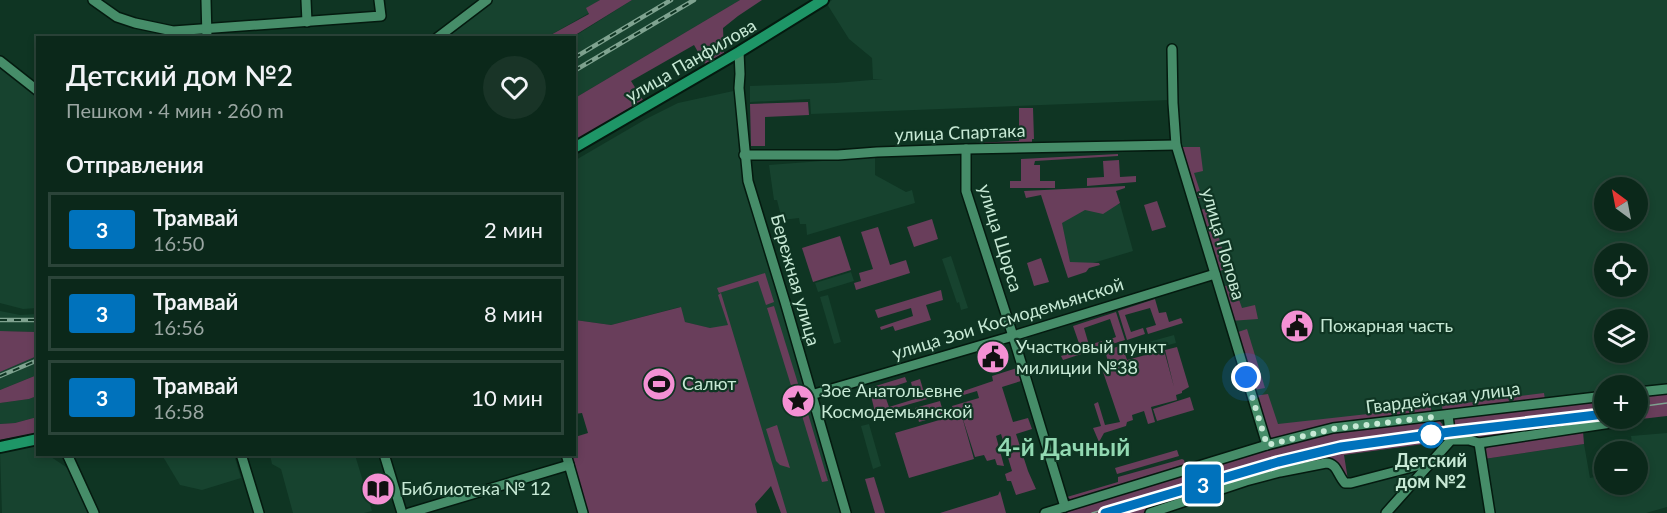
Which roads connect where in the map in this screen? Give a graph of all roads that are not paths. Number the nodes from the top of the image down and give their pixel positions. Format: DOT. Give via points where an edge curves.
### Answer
graph roads {
  1 [pos="93,0"];
  2 [pos="207,0"];
  3 [pos="306,0"];
  4 [pos="379,0"];
  5 [pos="487,0"];
  6 [pos="823,0"];
  7 [pos="306,22"];
  8 [pos="207,33"];
  9 [pos="440,36"];
  10 [pos="1172,49"];
  11 [pos="739,52"];
  12 [pos="0,61"];
  13 [pos="36,89"];
  14 [pos="1176,145"];
  15 [pos="576,147"];
  16 [pos="966,149"];
  17 [pos="744,155"];
  18 [pos="1215,274"];
  19 [pos="1013,336"];
  20 [pos="1667,389"];
  21 [pos="1648,391"];
  22 [pos="812,395"];
  23 [pos="1594,397"];
  24 [pos="1448,415"];
  25 [pos="1594,426"];
  26 [pos="36,439"];
  27 [pos="1451,440"];
  28 [pos="1479,443"];
  29 [pos="1267,445"];
  30 [pos="0,447"];
  31 [pos="69,456"];
  32 [pos="242,456"];
  33 [pos="385,456"];
  34 [pos="567,456"];
  35 [pos="569,465"];
  36 [pos="1429,465"];
  37 [pos="1065,507"];
  38 [pos="94,513"];
  39 [pos="259,513"];
  40 [pos="402,513"];
  41 [pos="409,513"];
  42 [pos="583,513"];
  43 [pos="846,513"];
  44 [pos="1045,513"];
  45 [pos="1150,513"];
  46 [pos="1386,513"];
  47 [pos="1490,513"];
  1 -- 8 [label="street" via="117,17 135,23"];
  2 -- 8 [label="street"];
  3 -- 7 [label="street"];
  4 -- 7 [label="street" via="381,16"];
  5 -- 9 [label="street"];
  6 -- 11 [label="main road, улица Панфилова"];
  7 -- 8 [label="street"];
  10 -- 14 [label="street, улица Попова"];
  11 -- 15 [label="main road, улица Панфилова"];
  11 -- 17 [label="street, Бережная улица"];
  12 -- 13 [label="street"];
  14 -- 16 [label="street, улица Спартака"];
  14 -- 18 [label="street, улица Попова"];
  16 -- 17 [label="street, улица Спартака"];
  16 -- 19 [label="street, улица Щорса" via="966,191"];
  17 -- 22 [label="street, Бережная улица" via="748,181"];
  18 -- 19 [label="street, улица Зои Космодемьянской"];
  18 -- 29 [label="street, улица Попова"];
  19 -- 22 [label="street, улица Зои Космодемьянской"];
  19 -- 37 [label="street, улица Щорса"];
  20 -- 21 [label="street"];
  22 -- 43 [label="street, Бережная улица"];
  23 -- 24 [label="street, Гвардейская улица"];
  24 -- 27 [label="street"];
  24 -- 29 [label="street, Гвардейская улица" via="1366,423"];
  25 -- 28 [label="street"];
  26 -- 30 [label="main road"];
  27 -- 28 [label="street"];
  27 -- 36 [label="street"];
  28 -- 47 [label="street"];
  29 -- 37 [label="street, Гвардейская улица"];
  31 -- 38 [label="street"];
  32 -- 39 [label="street"];
  33 -- 40 [label="street"];
  34 -- 35 [label="street"];
  35 -- 41 [label="street"];
  35 -- 42 [label="street"];
  36 -- 45 [label="street" via="1345,483 1334,465 1326,463 1280,472"];
  36 -- 46 [label="street"];
  37 -- 44 [label="street, Гвардейская улица"];
}
